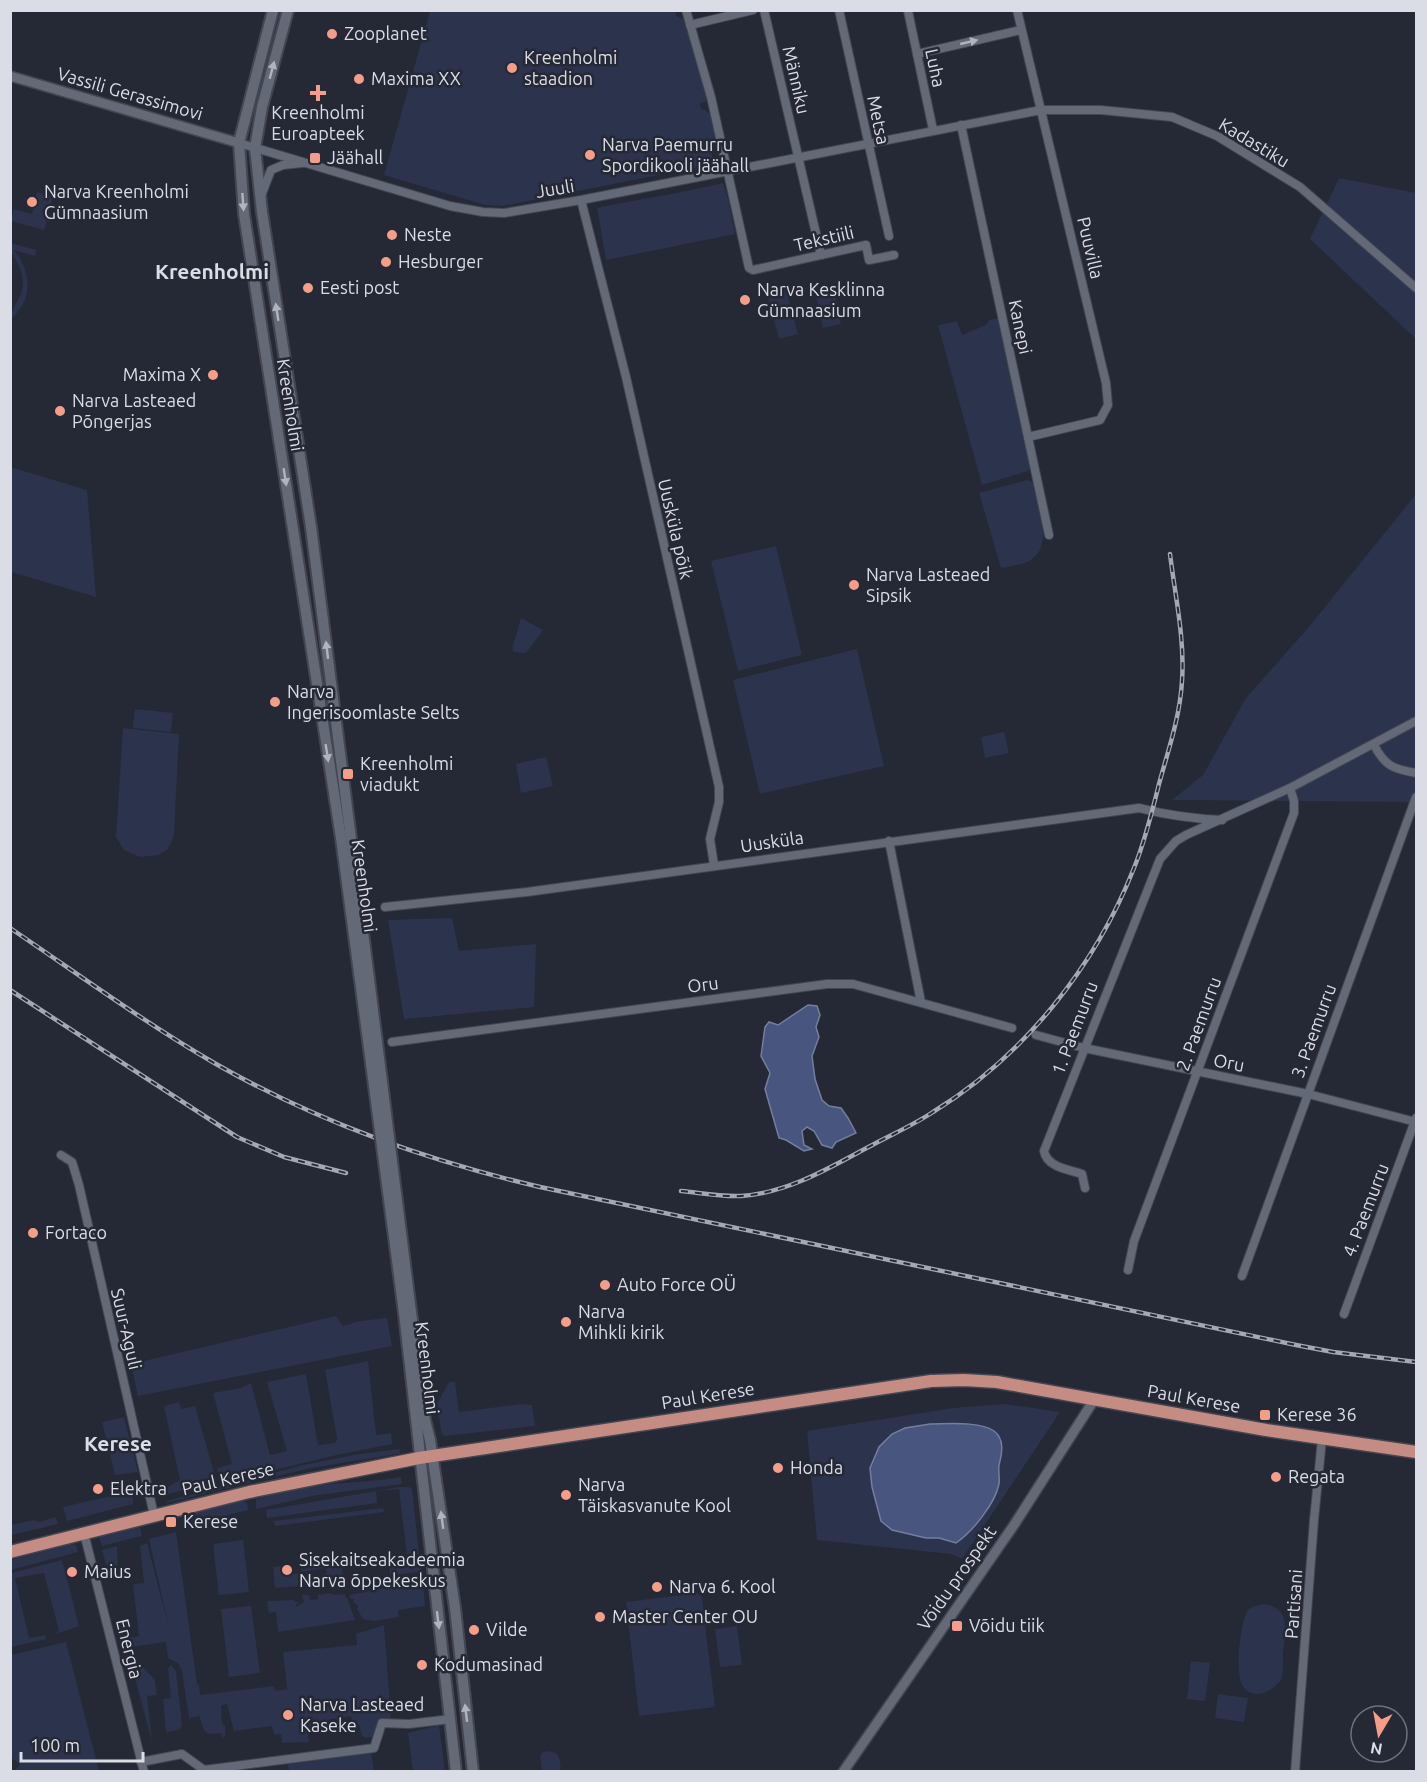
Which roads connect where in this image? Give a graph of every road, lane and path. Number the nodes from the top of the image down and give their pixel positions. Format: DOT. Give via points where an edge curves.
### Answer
graph roads {
  1 [pos="273,10"];
  2 [pos="288,10"];
  3 [pos="686,10"];
  4 [pos="753,10"];
  5 [pos="764,10"];
  6 [pos="839,10"];
  7 [pos="1017,10"];
  8 [pos="908,11"];
  9 [pos="690,25"];
  10 [pos="1021,30"];
  11 [pos="917,54"];
  12 [pos="10,76"];
  13 [pos="1041,110"];
  14 [pos="961,125"];
  15 [pos="933,130"];
  16 [pos="239,143"];
  17 [pos="867,143"];
  18 [pos="255,148"];
  19 [pos="798,156"];
  20 [pos="307,163"];
  21 [pos="728,171"];
  22 [pos="260,199"];
  23 [pos="581,200"];
  24 [pos="889,236"];
  25 [pos="821,255"];
  26 [pos="894,255"];
  27 [pos="1416,288"];
  28 [pos="281,334"];
  29 [pos="263,337"];
  30 [pos="1028,437"];
  31 [pos="311,527"];
  32 [pos="293,530"];
  33 [pos="1049,535"];
  34 [pos="1416,721"];
  35 [pos="1374,745"];
  36 [pos="1416,773"];
  37 [pos="1290,788"];
  38 [pos="1416,797"];
  39 [pos="1222,820"];
  40 [pos="889,841"];
  41 [pos="714,865"];
  42 [pos="385,907"];
  43 [pos="365,979"];
  44 [pos="921,1002"];
  45 [pos="1012,1028"];
  46 [pos="1036,1035"];
  47 [pos="392,1042"];
  48 [pos="1084,1048"];
  49 [pos="1197,1072"];
  50 [pos="1308,1094"];
  51 [pos="1416,1120"];
  52 [pos="61,1155"];
  53 [pos="1085,1188"];
  54 [pos="1128,1270"];
  55 [pos="1242,1276"];
  56 [pos="407,1312"];
  57 [pos="1344,1314"];
  58 [pos="1094,1400"];
  59 [pos="1322,1439"];
  60 [pos="1416,1452"];
  61 [pos="432,1456"];
  62 [pos="419,1458"];
  63 [pos="154,1515"];
  64 [pos="84,1533"];
  65 [pos="10,1552"];
  66 [pos="451,1719"];
  67 [pos="141,1762"];
  68 [pos="144,1772"];
  69 [pos="456,1772"];
  70 [pos="473,1772"];
  71 [pos="843,1772"];
  72 [pos="1295,1772"];
  1 -- 16 [label="main road, Kreenholmi"];
  18 -- 2 [label="main road, Kreenholmi, one-way"];
  3 -- 9 [label="street"];
  4 -- 9 [label="street"];
  5 -- 19 [label="street, Männiku"];
  6 -- 17 [label="street, Metsa"];
  7 -- 10 [label="street, Puuvilla"];
  8 -- 11 [label="street, Luha"];
  9 -- 21 [label="street"];
  11 -- 10 [label="street, one-way"];
  10 -- 13 [label="street, Puuvilla"];
  11 -- 15 [label="street, Luha"];
  12 -- 16 [label="street, Vassili Gerassimovi"];
  13 -- 14 [label="street, Juuli"];
  13 -- 27 [label="street, Kadastiku" via="1101,110 1172,117 1217,136 1300,187"];
  13 -- 30 [label="street, Puuvilla" via="1108,405 1100,420"];
  14 -- 15 [label="street, Juuli"];
  14 -- 30 [label="street, Kanepi"];
  15 -- 17 [label="street, Juuli"];
  16 -- 18 [label="street, Juuli"];
  16 -- 29 [label="main road, Kreenholmi, one-way" via="244,214"];
  17 -- 19 [label="street, Juuli"];
  17 -- 24 [label="street, Metsa"];
  18 -- 20 [label="street, Juuli"];
  18 -- 22 [label="main road, Kreenholmi"];
  19 -- 21 [label="street, Juuli"];
  19 -- 25 [label="street, Männiku"];
  20 -- 22 [label="street" via="271,170"];
  20 -- 23 [label="street, Juuli" via="450,206 483,212 504,213"];
  21 -- 23 [label="street, Juuli"];
  21 -- 25 [label="street, Tekstiili" via="750,268"];
  28 -- 22 [label="main road, Kreenholmi, one-way"];
  23 -- 41 [label="street, Uusküla põik" via="621,356 719,787 710,840"];
  25 -- 26 [label="street, Tekstiili" via="866,244 869,260"];
  28 -- 29 [label="main road"];
  28 -- 31 [label="main road, Kreenholmi"];
  29 -- 32 [label="main road, Kreenholmi, one-way"];
  30 -- 33 [label="street, Kanepi"];
  31 -- 32 [label="main road"];
  43 -- 31 [label="main road, Kreenholmi, one-way"];
  32 -- 43 [label="main road, Kreenholmi, one-way"];
  34 -- 35 [label="street"];
  35 -- 36 [label="street" via="1387,765"];
  35 -- 37 [label="street"];
  37 -- 39 [label="street"];
  37 -- 49 [label="street, 2. Paemurru" via="1294,813"];
  38 -- 50 [label="street, 3. Paemurru"];
  39 -- 40 [label="street, Uusküla" via="1139,808"];
  39 -- 48 [label="street, 1. Paemurru" via="1176,841 1160,859"];
  40 -- 41 [label="street, Uusküla"];
  40 -- 44 [label="street"];
  41 -- 42 [label="street, Uusküla" via="504,895"];
  43 -- 56 [label="main road, Kreenholmi, bridge"];
  44 -- 45 [label="street, Oru"];
  44 -- 47 [label="street, Oru" via="853,984 828,984"];
  46 -- 48 [label="street, Oru"];
  48 -- 49 [label="street, Oru"];
  48 -- 53 [label="street, 1. Paemurru" via="1044,1151 1052,1164 1082,1174"];
  49 -- 50 [label="street, Oru"];
  49 -- 54 [label="street, 2. Paemurru" via="1134,1241"];
  50 -- 51 [label="street, Oru"];
  50 -- 55 [label="street, 3. Paemurru"];
  51 -- 57 [label="street, 4. Paemurru"];
  52 -- 63 [label="street, Suur-Aguli" via="72,1162 77,1178"];
  56 -- 61 [label="main road, Kreenholmi"];
  56 -- 62 [label="main road, Kreenholmi"];
  58 -- 59 [label="highway, Paul Kerese"];
  58 -- 61 [label="highway, Paul Kerese" via="998,1382 931,1381"];
  58 -- 71 [label="street, Võidu prospekt" via="1014,1525"];
  59 -- 60 [label="highway, Paul Kerese"];
  59 -- 72 [label="street, Partisani"];
  61 -- 62 [label="highway, Paul Kerese"];
  70 -- 61 [label="main road, Kreenholmi, one-way" via="455,1608"];
  62 -- 63 [label="highway, Paul Kerese" via="321,1476"];
  62 -- 66 [label="main road, Kreenholmi, one-way"];
  63 -- 64 [label="highway, Paul Kerese"];
  64 -- 65 [label="highway, Paul Kerese"];
  64 -- 67 [label="street, Energia"];
  66 -- 67 [label="street" via="382,1723 374,1748 204,1770 182,1754"];
  66 -- 69 [label="main road, Kreenholmi"];
  67 -- 68 [label="street, Energia"];
}
